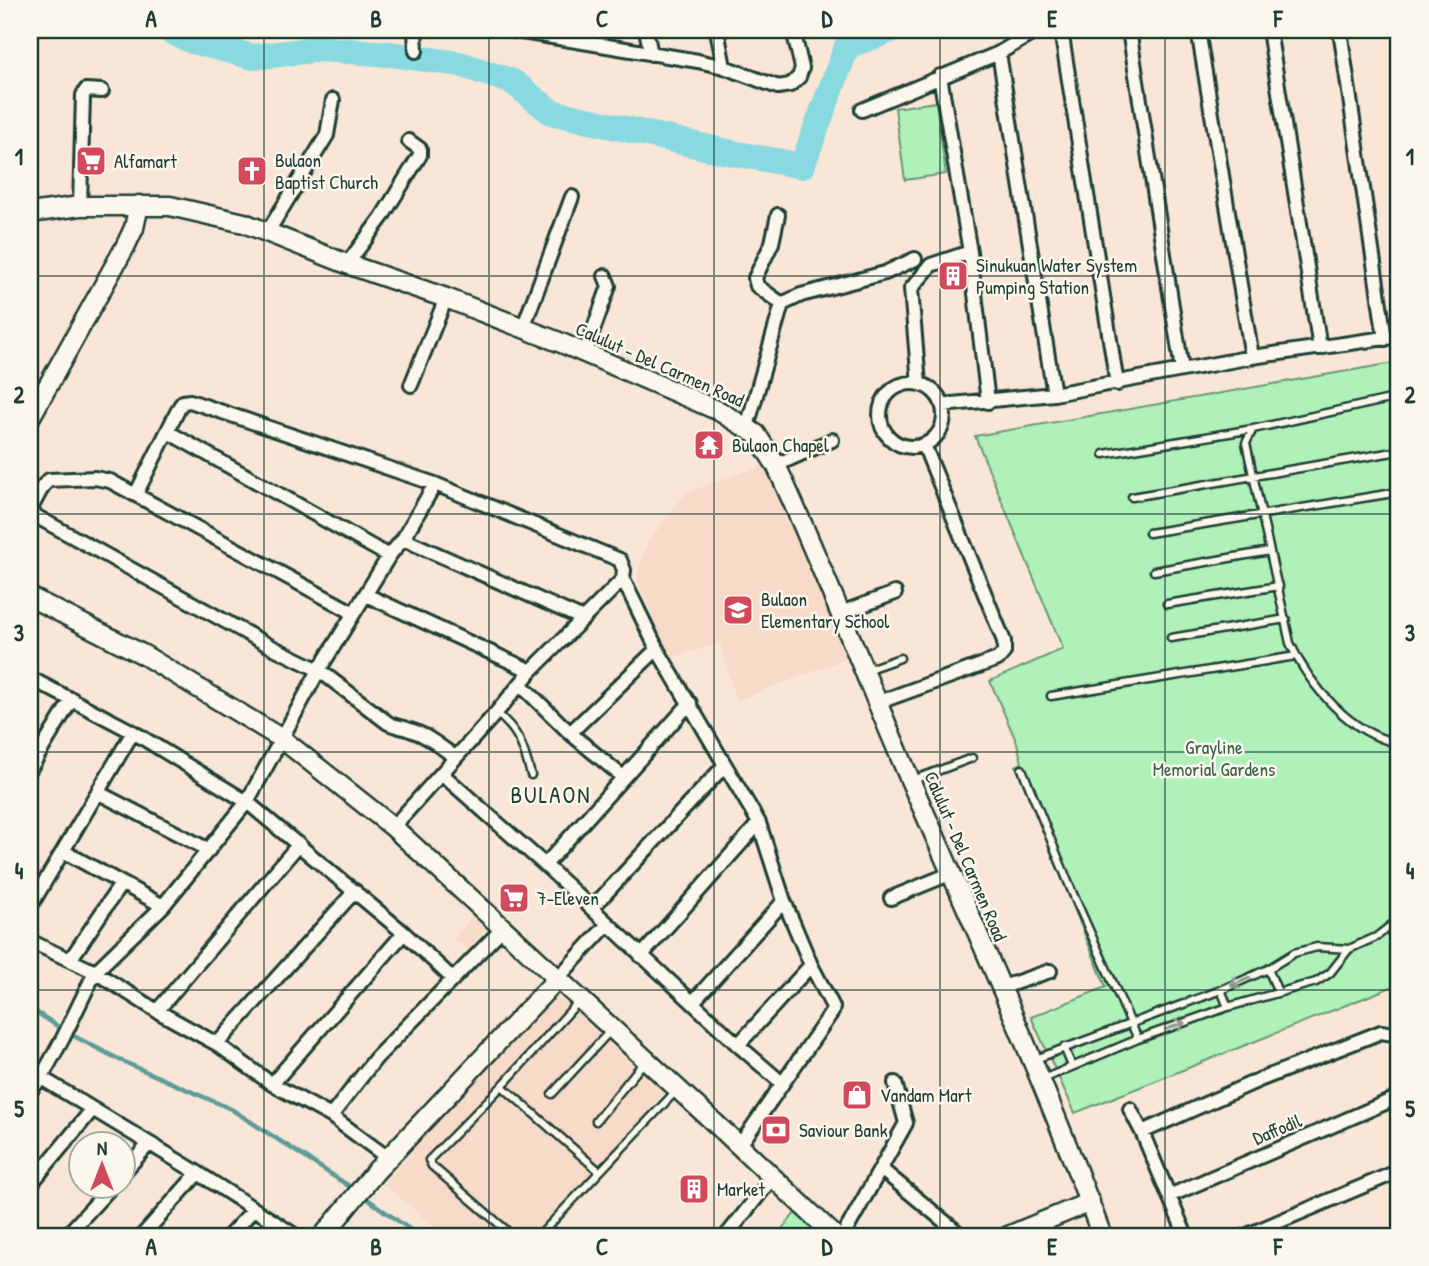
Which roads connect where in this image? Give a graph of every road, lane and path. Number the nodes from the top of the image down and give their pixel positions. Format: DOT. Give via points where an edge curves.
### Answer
graph roads {
  1 [pos="415,30"];
  2 [pos="510,30"];
  3 [pos="646,30"];
  4 [pos="717,30"];
  5 [pos="793,30"];
  6 [pos="1038,30"];
  7 [pos="1061,30"];
  8 [pos="1129,30"];
  9 [pos="1198,30"];
  10 [pos="1269,30"];
  11 [pos="1340,30"];
  12 [pos="573,34"];
  13 [pos="416,51"];
  14 [pos="999,53"];
  15 [pos="651,54"];
  16 [pos="724,67"];
  17 [pos="940,76"];
  18 [pos="102,91"];
  19 [pos="333,100"];
  20 [pos="862,110"];
  21 [pos="409,141"];
  22 [pos="572,197"];
  23 [pos="139,205"];
  24 [pos="80,206"];
  25 [pos="30,213"];
  26 [pos="778,215"];
  27 [pos="267,233"];
  28 [pos="970,252"];
  29 [pos="915,259"];
  30 [pos="347,264"];
  31 [pos="605,276"];
  32 [pos="446,298"];
  33 [pos="782,304"];
  34 [pos="523,328"];
  35 [pos="1399,336"];
  36 [pos="1385,339"];
  37 [pos="1320,348"];
  38 [pos="585,353"];
  39 [pos="1252,357"];
  40 [pos="1182,370"];
  41 [pos="919,384"];
  42 [pos="1117,384"];
  43 [pos="411,385"];
  44 [pos="1054,394"];
  45 [pos="1399,397"];
  46 [pos="988,402"];
  47 [pos="942,405"];
  48 [pos="30,418"];
  49 [pos="747,426"];
  50 [pos="1253,429"];
  51 [pos="168,432"];
  52 [pos="832,440"];
  53 [pos="924,444"];
  54 [pos="1399,450"];
  55 [pos="1104,454"];
  56 [pos="776,465"];
  57 [pos="1255,476"];
  58 [pos="435,484"];
  59 [pos="1399,492"];
  60 [pos="136,494"];
  61 [pos="1132,497"];
  62 [pos="30,511"];
  63 [pos="1264,514"];
  64 [pos="1149,533"];
  65 [pos="403,539"];
  66 [pos="1270,551"];
  67 [pos="389,556"];
  68 [pos="1154,571"];
  69 [pos="622,579"];
  70 [pos="1279,586"];
  71 [pos="895,593"];
  72 [pos="366,596"];
  73 [pos="30,597"];
  74 [pos="1167,604"];
  75 [pos="355,613"];
  76 [pos="841,614"];
  77 [pos="582,618"];
  78 [pos="1286,619"];
  79 [pos="1171,638"];
  80 [pos="657,649"];
  81 [pos="1296,656"];
  82 [pos="900,658"];
  83 [pos="318,670"];
  84 [pos="866,670"];
  85 [pos="531,671"];
  86 [pos="30,678"];
  87 [pos="520,684"];
  88 [pos="1051,696"];
  89 [pos="72,699"];
  90 [pos="879,702"];
  91 [pos="690,703"];
  92 [pos="496,713"];
  93 [pos="133,732"];
  94 [pos="570,733"];
  95 [pos="282,739"];
  96 [pos="1399,743"];
  97 [pos="454,757"];
  98 [pos="972,758"];
  99 [pos="725,765"];
  100 [pos="30,769"];
  101 [pos="1022,769"];
  102 [pos="442,774"];
  103 [pos="531,775"];
  104 [pos="624,777"];
  105 [pos="911,781"];
  106 [pos="99,793"];
  107 [pos="247,802"];
  108 [pos="759,823"];
  109 [pos="393,827"];
  110 [pos="299,844"];
  111 [pos="209,850"];
  112 [pos="63,851"];
  113 [pos="545,865"];
  114 [pos="953,873"];
  115 [pos="121,884"];
  116 [pos="355,891"];
  117 [pos="891,898"];
  118 [pos="785,901"];
  119 [pos="163,906"];
  120 [pos="30,907"];
  121 [pos="592,908"];
  122 [pos="1399,919"];
  123 [pos="608,924"];
  124 [pos="502,929"];
  125 [pos="404,933"];
  126 [pos="30,941"];
  127 [pos="1349,949"];
  128 [pos="641,956"];
  129 [pos="70,960"];
  130 [pos="811,965"];
  131 [pos="1268,969"];
  132 [pos="1050,971"];
  133 [pos="95,972"];
  134 [pos="453,979"];
  135 [pos="556,979"];
  136 [pos="1000,988"];
  137 [pos="1221,990"];
  138 [pos="1278,992"];
  139 [pos="580,1000"];
  140 [pos="693,1002"];
  141 [pos="1228,1007"];
  142 [pos="157,1011"];
  143 [pos="1130,1022"];
  144 [pos="611,1029"];
  145 [pos="1138,1039"];
  146 [pos="1399,1039"];
  147 [pos="217,1044"];
  148 [pos="738,1045"];
  149 [pos="1064,1047"];
  150 [pos="645,1060"];
  151 [pos="1032,1060"];
  152 [pos="1072,1066"];
  153 [pos="35,1075"];
  154 [pos="1040,1080"];
  155 [pos="782,1083"];
  156 [pos="895,1083"];
  157 [pos="272,1084"];
  158 [pos="502,1086"];
  159 [pos="677,1090"];
  160 [pos="30,1091"];
  161 [pos="552,1094"];
  162 [pos="1399,1097"];
  163 [pos="1130,1109"];
  164 [pos="92,1110"];
  165 [pos="331,1116"];
  166 [pos="596,1122"];
  167 [pos="1142,1132"];
  168 [pos="149,1144"];
  169 [pos="740,1145"];
  170 [pos="136,1158"];
  171 [pos="382,1164"];
  172 [pos="881,1169"];
  173 [pos="599,1171"];
  174 [pos="1399,1171"];
  175 [pos="198,1173"];
  176 [pos="773,1177"];
  177 [pos="30,1185"];
  178 [pos="1169,1196"];
  179 [pos="98,1200"];
  180 [pos="1090,1202"];
  181 [pos="253,1210"];
  182 [pos="66,1236"];
  183 [pos="142,1236"];
  184 [pos="229,1236"];
  185 [pos="296,1236"];
  186 [pos="323,1236"];
  187 [pos="513,1236"];
  188 [pos="539,1236"];
  189 [pos="726,1236"];
  190 [pos="835,1236"];
  191 [pos="843,1236"];
  192 [pos="962,1236"];
  193 [pos="1008,1236"];
  194 [pos="1102,1236"];
  195 [pos="1186,1236"];
  196 [pos="1245,1236"];
  1 -- 13 [label="street"];
  2 -- 12 [label="street"];
  3 -- 15 [label="street"];
  4 -- 16 [label="street"];
  5 -- 16 [label="street" via="802,68 790,85 778,87"];
  6 -- 14 [label="street"];
  7 -- 42 [label="street"];
  8 -- 40 [label="street"];
  9 -- 39 [label="street"];
  10 -- 37 [label="street"];
  11 -- 36 [label="street"];
  12 -- 15 [label="street"];
  14 -- 17 [label="street"];
  14 -- 44 [label="street"];
  15 -- 16 [label="street"];
  17 -- 20 [label="street"];
  17 -- 28 [label="street"];
  18 -- 24 [label="street" via="83,94"];
  19 -- 27 [label="street" via="327,135"];
  21 -- 30 [label="street" via="420,149 420,155"];
  22 -- 34 [label="street"];
  23 -- 24 [label="street, Calulut - Del Carmen Road"];
  23 -- 27 [label="street, Calulut - Del Carmen Road" via="209,213"];
  23 -- 48 [label="street" via="125,247"];
  24 -- 25 [label="street, Calulut - Del Carmen Road"];
  26 -- 33 [label="street" via="772,243 755,278 757,286"];
  27 -- 30 [label="street, Calulut - Del Carmen Road"];
  28 -- 41 [label="street" via="931,265 911,289"];
  28 -- 46 [label="street"];
  29 -- 33 [label="street" via="885,273"];
  30 -- 32 [label="street, Calulut - Del Carmen Road"];
  31 -- 38 [label="street" via="609,286"];
  32 -- 34 [label="street, Calulut - Del Carmen Road"];
  32 -- 43 [label="street"];
  33 -- 49 [label="street"];
  34 -- 38 [label="street, Calulut - Del Carmen Road"];
  35 -- 36 [label="street"];
  36 -- 37 [label="street"];
  37 -- 39 [label="street"];
  38 -- 49 [label="street, Calulut - Del Carmen Road"];
  39 -- 40 [label="street"];
  40 -- 42 [label="street"];
  41 -- 47 [label="street" via="937,395"];
  41 -- 53 [label="street" via="891,390 880,407 880,417 888,437 899,444"];
  42 -- 44 [label="street"];
  44 -- 46 [label="street"];
  45 -- 50 [label="lane"];
  46 -- 47 [label="street"];
  47 -- 53 [label="street" via="944,421 937,435"];
  49 -- 56 [label="street, Calulut - Del Carmen Road"];
  50 -- 55 [label="lane"];
  50 -- 57 [label="lane" via="1246,443"];
  51 -- 58 [label="street" via="180,406 190,401"];
  51 -- 60 [label="street"];
  51 -- 67 [label="street"];
  52 -- 56 [label="street"];
  53 -- 90 [label="street" via="1004,641 1004,652 998,659"];
  54 -- 57 [label="lane"];
  56 -- 76 [label="street, Calulut - Del Carmen Road"];
  57 -- 61 [label="lane"];
  57 -- 63 [label="lane"];
  58 -- 65 [label="street"];
  58 -- 69 [label="street" via="620,560"];
  59 -- 63 [label="lane"];
  60 -- 62 [label="street" via="110,481 60,478 43,486"];
  60 -- 75 [label="street"];
  62 -- 83 [label="street"];
  63 -- 64 [label="lane"];
  63 -- 66 [label="lane"];
  65 -- 67 [label="street"];
  65 -- 77 [label="street"];
  66 -- 68 [label="lane"];
  66 -- 70 [label="lane"];
  67 -- 72 [label="street"];
  69 -- 77 [label="street"];
  69 -- 80 [label="street"];
  70 -- 74 [label="lane"];
  70 -- 78 [label="lane"];
  71 -- 76 [label="street"];
  72 -- 75 [label="street"];
  72 -- 85 [label="street"];
  73 -- 95 [label="street" via="144,655"];
  75 -- 83 [label="street"];
  76 -- 84 [label="street, Calulut - Del Carmen Road"];
  77 -- 85 [label="street"];
  78 -- 79 [label="lane"];
  78 -- 81 [label="lane"];
  80 -- 91 [label="street"];
  80 -- 94 [label="street"];
  81 -- 88 [label="lane"];
  81 -- 96 [label="lane" via="1345,718"];
  82 -- 84 [label="lane"];
  83 -- 95 [label="street"];
  83 -- 97 [label="street" via="388,723 419,734"];
  84 -- 90 [label="street, Calulut - Del Carmen Road"];
  85 -- 87 [label="street"];
  86 -- 89 [label="street"];
  87 -- 92 [label="street"];
  87 -- 94 [label="street"];
  89 -- 93 [label="street"];
  89 -- 100 [label="street"];
  90 -- 105 [label="street, Calulut - Del Carmen Road"];
  91 -- 99 [label="street"];
  91 -- 104 [label="street"];
  92 -- 97 [label="street"];
  92 -- 103 [label="lane" via="519,737"];
  93 -- 106 [label="street"];
  93 -- 107 [label="street"];
  94 -- 104 [label="street"];
  95 -- 107 [label="street"];
  95 -- 109 [label="street"];
  97 -- 102 [label="street"];
  98 -- 105 [label="lane"];
  99 -- 108 [label="street"];
  99 -- 121 [label="street"];
  101 -- 143 [label="lane"];
  102 -- 109 [label="street"];
  102 -- 113 [label="street"];
  104 -- 113 [label="street"];
  105 -- 114 [label="street, Calulut - Del Carmen Road"];
  106 -- 111 [label="street"];
  106 -- 112 [label="street"];
  107 -- 110 [label="street"];
  107 -- 111 [label="street"];
  108 -- 118 [label="street"];
  108 -- 128 [label="street"];
  109 -- 124 [label="street"];
  110 -- 116 [label="street"];
  110 -- 142 [label="street"];
  111 -- 119 [label="street"];
  112 -- 115 [label="street"];
  112 -- 120 [label="street"];
  113 -- 121 [label="street"];
  114 -- 117 [label="street"];
  114 -- 136 [label="street, Calulut - Del Carmen Road"];
  115 -- 119 [label="street"];
  115 -- 129 [label="street"];
  116 -- 125 [label="street"];
  116 -- 147 [label="street"];
  118 -- 130 [label="street"];
  118 -- 140 [label="street"];
  119 -- 133 [label="street"];
  121 -- 123 [label="street"];
  122 -- 127 [label="lane" via="1377,937"];
  123 -- 128 [label="street"];
  123 -- 135 [label="street"];
  124 -- 134 [label="street"];
  124 -- 135 [label="street"];
  125 -- 134 [label="street"];
  125 -- 157 [label="street"];
  126 -- 129 [label="street"];
  127 -- 131 [label="lane" via="1317,947 1294,953"];
  127 -- 138 [label="lane" via="1317,982"];
  128 -- 140 [label="street"];
  129 -- 133 [label="street"];
  130 -- 148 [label="street"];
  130 -- 155 [label="street" via="832,1012"];
  131 -- 137 [label="lane, one-way"];
  131 -- 138 [label="lane"];
  132 -- 136 [label="street"];
  133 -- 142 [label="street"];
  133 -- 153 [label="street" via="63,1038"];
  134 -- 165 [label="street" via="376,1058"];
  135 -- 139 [label="street"];
  135 -- 171 [label="street"];
  136 -- 151 [label="street, Calulut - Del Carmen Road"];
  137 -- 141 [label="lane"];
  137 -- 143 [label="lane"];
  138 -- 141 [label="lane"];
  139 -- 144 [label="street"];
  139 -- 158 [label="lane"];
  140 -- 148 [label="street"];
  145 -- 141 [label="lane, one-way"];
  142 -- 147 [label="street"];
  143 -- 145 [label="lane"];
  143 -- 149 [label="lane"];
  144 -- 150 [label="street"];
  144 -- 161 [label="lane"];
  145 -- 152 [label="lane"];
  146 -- 167 [label="street" via="1381,1032"];
  147 -- 157 [label="street"];
  148 -- 155 [label="street"];
  149 -- 151 [label="lane"];
  149 -- 152 [label="lane"];
  150 -- 159 [label="street"];
  150 -- 166 [label="lane"];
  151 -- 154 [label="street, Calulut - Del Carmen Road"];
  152 -- 154 [label="lane"];
  153 -- 160 [label="street"];
  153 -- 164 [label="street"];
  154 -- 180 [label="street, Calulut - Del Carmen Road"];
  155 -- 169 [label="street"];
  156 -- 172 [label="street" via="906,1123"];
  157 -- 165 [label="street"];
  158 -- 173 [label="lane"];
  158 -- 187 [label="lane" via="429,1163"];
  159 -- 169 [label="street"];
  159 -- 173 [label="lane"];
  162 -- 178 [label="street, Daffodil"];
  163 -- 167 [label="street"];
  164 -- 168 [label="street"];
  164 -- 177 [label="street"];
  165 -- 171 [label="street"];
  167 -- 178 [label="street"];
  168 -- 170 [label="street"];
  168 -- 175 [label="street"];
  169 -- 176 [label="street"];
  171 -- 186 [label="street"];
  172 -- 191 [label="street"];
  172 -- 192 [label="street"];
  173 -- 188 [label="lane"];
  174 -- 196 [label="street"];
  175 -- 181 [label="street"];
  175 -- 183 [label="street"];
  176 -- 189 [label="street"];
  176 -- 190 [label="street"];
  178 -- 195 [label="street"];
  179 -- 182 [label="street"];
  180 -- 193 [label="street"];
  180 -- 194 [label="street, Calulut - Del Carmen Road"];
  181 -- 184 [label="street"];
  181 -- 185 [label="street"];
}
